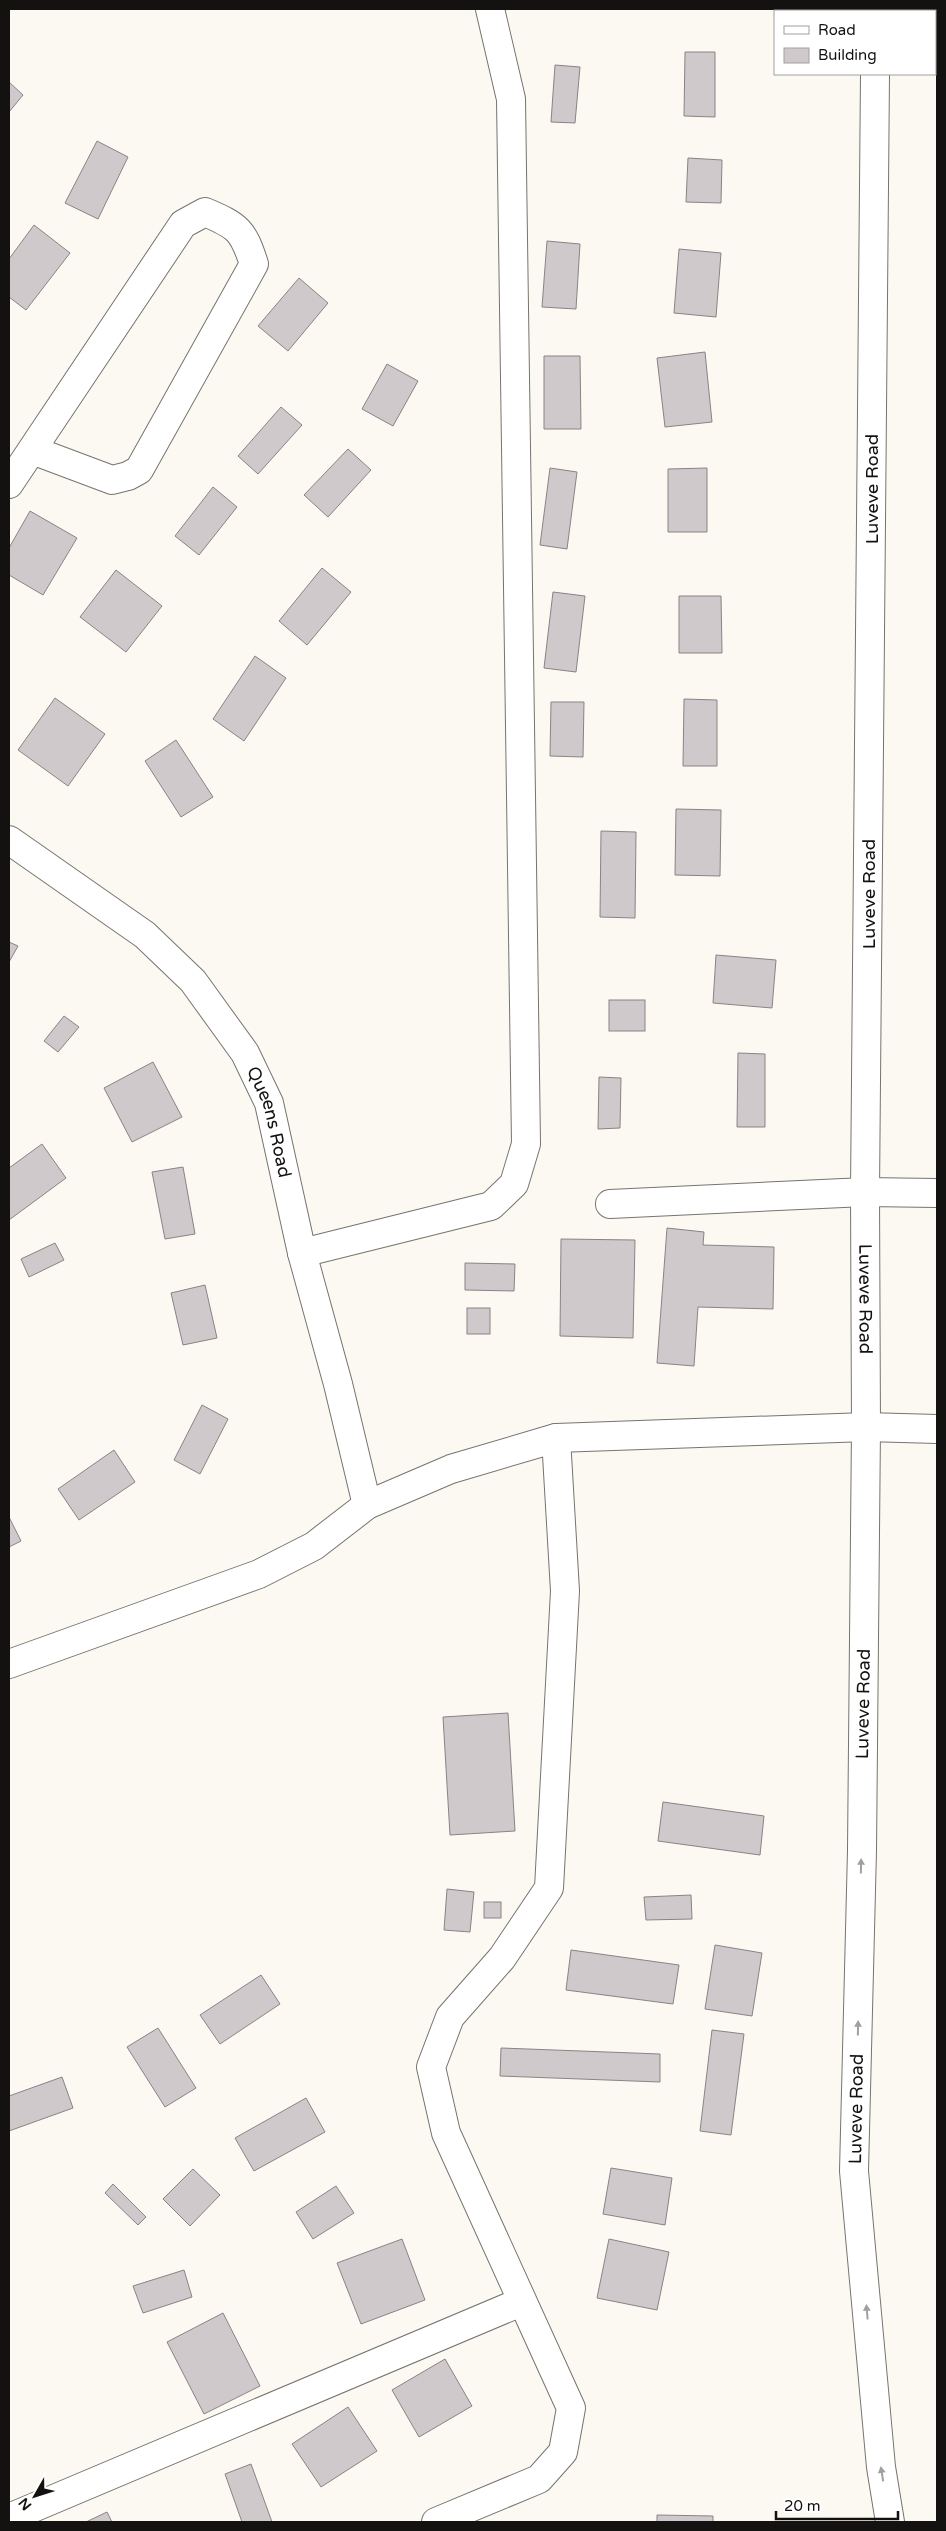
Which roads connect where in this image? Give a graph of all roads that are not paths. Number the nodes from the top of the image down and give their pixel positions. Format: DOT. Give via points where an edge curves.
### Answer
graph roads {
  1 [pos="490,9"];
  2 [pos="875,75"];
  3 [pos="32,450"];
  4 [pos="9,484"];
  5 [pos="9,840"];
  6 [pos="864,1192"];
  7 [pos="937,1193"];
  8 [pos="610,1204"];
  9 [pos="302,1253"];
  10 [pos="866,1426"];
  11 [pos="937,1429"];
  12 [pos="556,1438"];
  13 [pos="367,1505"];
  14 [pos="9,1664"];
  15 [pos="521,2302"];
  16 [pos="9,2518"];
  17 [pos="436,2522"];
  18 [pos="890,2522"];
  1 -- 9 [label="street" via="511,99 526,1144 514,1184 492,1206"];
  2 -- 6 [label="street, Luveve Road"];
  3 -- 3 [label="street" via="183,224 205,212 230,223 246,239 254,264 139,470 112,480"];
  3 -- 4 [label="street"];
  5 -- 9 [label="street, Queens Road" via="145,935 193,981 245,1053 269,1103"];
  6 -- 7 [label="street"];
  6 -- 8 [label="street"];
  6 -- 10 [label="street, Luveve Road"];
  9 -- 13 [label="street, Queens Road"];
  10 -- 11 [label="street"];
  10 -- 12 [label="street"];
  18 -- 10 [label="street, Luveve Road, one-way" via="880,2466 854,2171 862,1850"];
  12 -- 13 [label="street" via="451,1469"];
  12 -- 15 [label="street" via="565,1591 549,1888 502,1958 450,2017 431,2067 446,2133"];
  13 -- 14 [label="street" via="314,1546 259,1574"];
  15 -- 16 [label="street"];
  15 -- 17 [label="street" via="571,2408 562,2452 539,2479"];
}
